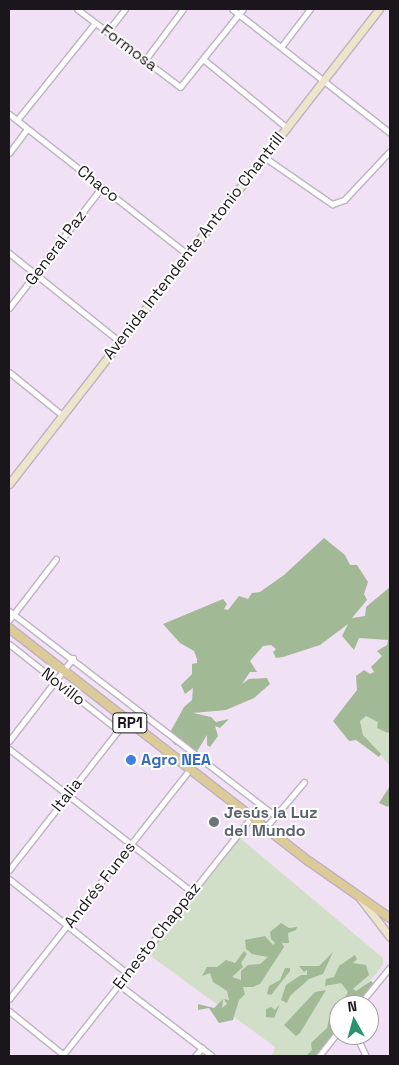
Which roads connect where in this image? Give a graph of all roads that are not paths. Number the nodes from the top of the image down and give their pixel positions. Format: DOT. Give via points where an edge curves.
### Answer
graph roads {
  1 [pos="77,9"];
  2 [pos="125,9"];
  3 [pos="183,9"];
  4 [pos="232,9"];
  5 [pos="243,9"];
  6 [pos="310,9"];
  7 [pos="379,9"];
  8 [pos="239,14"];
  9 [pos="96,23"];
  10 [pos="107,32"];
  11 [pos="281,47"];
  12 [pos="203,59"];
  13 [pos="145,60"];
  14 [pos="323,80"];
  15 [pos="9,114"];
  16 [pos="17,120"];
  17 [pos="27,128"];
  18 [pos="286,128"];
  19 [pos="390,133"];
  20 [pos="390,151"];
  21 [pos="9,152"];
  22 [pos="264,157"];
  23 [pos="102,187"];
  24 [pos="9,253"];
  25 [pos="188,255"];
  26 [pos="36,275"];
  27 [pos="9,308"];
  28 [pos="119,341"];
  29 [pos="9,372"];
  30 [pos="62,415"];
  31 [pos="9,484"];
  32 [pos="56,559"];
  33 [pos="11,613"];
  34 [pos="9,620"];
  35 [pos="9,628"];
  36 [pos="9,644"];
  37 [pos="72,658"];
  38 [pos="63,670"];
  39 [pos="55,680"];
  40 [pos="126,720"];
  41 [pos="118,730"];
  42 [pos="9,741"];
  43 [pos="9,749"];
  44 [pos="190,769"];
  45 [pos="304,782"];
  46 [pos="68,794"];
  47 [pos="252,816"];
  48 [pos="275,816"];
  49 [pos="266,827"];
  50 [pos="132,844"];
  51 [pos="9,870"];
  52 [pos="9,880"];
  53 [pos="191,892"];
  54 [pos="359,897"];
  55 [pos="390,918"];
  56 [pos="68,926"];
  57 [pos="390,937"];
  58 [pos="390,969"];
  59 [pos="128,974"];
  60 [pos="118,984"];
  61 [pos="368,995"];
  62 [pos="9,999"];
  63 [pos="9,1011"];
  64 [pos="329,1043"];
  65 [pos="202,1048"];
  66 [pos="64,1056"];
  67 [pos="195,1056"];
  68 [pos="212,1056"];
  69 [pos="319,1056"];
  1 -- 9 [label="street, Formosa"];
  2 -- 10 [label="street"];
  3 -- 13 [label="street"];
  4 -- 8 [label="street"];
  5 -- 8 [label="street"];
  6 -- 11 [label="street"];
  7 -- 14 [label="main road, Avenida Intendente Antonio Chantrill"];
  8 -- 11 [label="street"];
  8 -- 12 [label="street"];
  9 -- 10 [label="street, Formosa"];
  9 -- 16 [label="street"];
  10 -- 13 [label="street, Formosa"];
  11 -- 14 [label="street"];
  12 -- 13 [label="street, Formosa" via="180,87"];
  12 -- 18 [label="street"];
  14 -- 18 [label="main road, Avenida Intendente Antonio Chantrill"];
  14 -- 19 [label="street"];
  15 -- 16 [label="street, Chaco"];
  16 -- 17 [label="street, Chaco"];
  17 -- 21 [label="street"];
  17 -- 23 [label="street, Chaco"];
  18 -- 22 [label="main road, Avenida Intendente Antonio Chantrill"];
  20 -- 22 [label="street" via="344,200 332,204"];
  22 -- 25 [label="main road, Avenida Intendente Antonio Chantrill"];
  23 -- 25 [label="street, Chaco"];
  23 -- 26 [label="street, General Paz"];
  24 -- 26 [label="street"];
  25 -- 28 [label="main road, Avenida Intendente Antonio Chantrill"];
  26 -- 27 [label="street, General Paz"];
  26 -- 28 [label="street"];
  28 -- 30 [label="main road, Avenida Intendente Antonio Chantrill"];
  29 -- 30 [label="street"];
  30 -- 31 [label="main road, Avenida Intendente Antonio Chantrill"];
  32 -- 33 [label="street"];
  33 -- 34 [label="street"];
  33 -- 37 [label="street"];
  35 -- 38 [label="main road, RP1"];
  36 -- 39 [label="street, Novillo"];
  37 -- 38 [label="street"];
  37 -- 48 [label="street"];
  38 -- 39 [label="street"];
  38 -- 40 [label="main road, RP1"];
  39 -- 41 [label="street, Novillo"];
  39 -- 42 [label="street"];
  40 -- 41 [label="street, Italia"];
  40 -- 44 [label="main road, RP1"];
  41 -- 46 [label="street, Italia"];
  43 -- 46 [label="street"];
  44 -- 47 [label="main road, RP1"];
  44 -- 50 [label="street, Andrés Funes"];
  45 -- 48 [label="street"];
  46 -- 50 [label="street"];
  46 -- 51 [label="street, Italia"];
  47 -- 49 [label="main road, RP1"];
  47 -- 53 [label="street, Ernesto Chappaz"];
  48 -- 49 [label="street"];
  49 -- 54 [label="main road, RP1"];
  50 -- 53 [label="street"];
  50 -- 56 [label="street, Andrés Funes"];
  52 -- 56 [label="street"];
  53 -- 59 [label="street, Ernesto Chappaz"];
  54 -- 55 [label="main road"];
  54 -- 57 [label="main road, RP1"];
  56 -- 59 [label="street"];
  56 -- 62 [label="street, Andrés Funes"];
  58 -- 61 [label="street"];
  59 -- 60 [label="street, Ernesto Chappaz"];
  60 -- 65 [label="street"];
  60 -- 66 [label="street, Ernesto Chappaz"];
  63 -- 66 [label="street"];
  64 -- 69 [label="street"];
  65 -- 67 [label="street"];
  65 -- 68 [label="street"];
}
